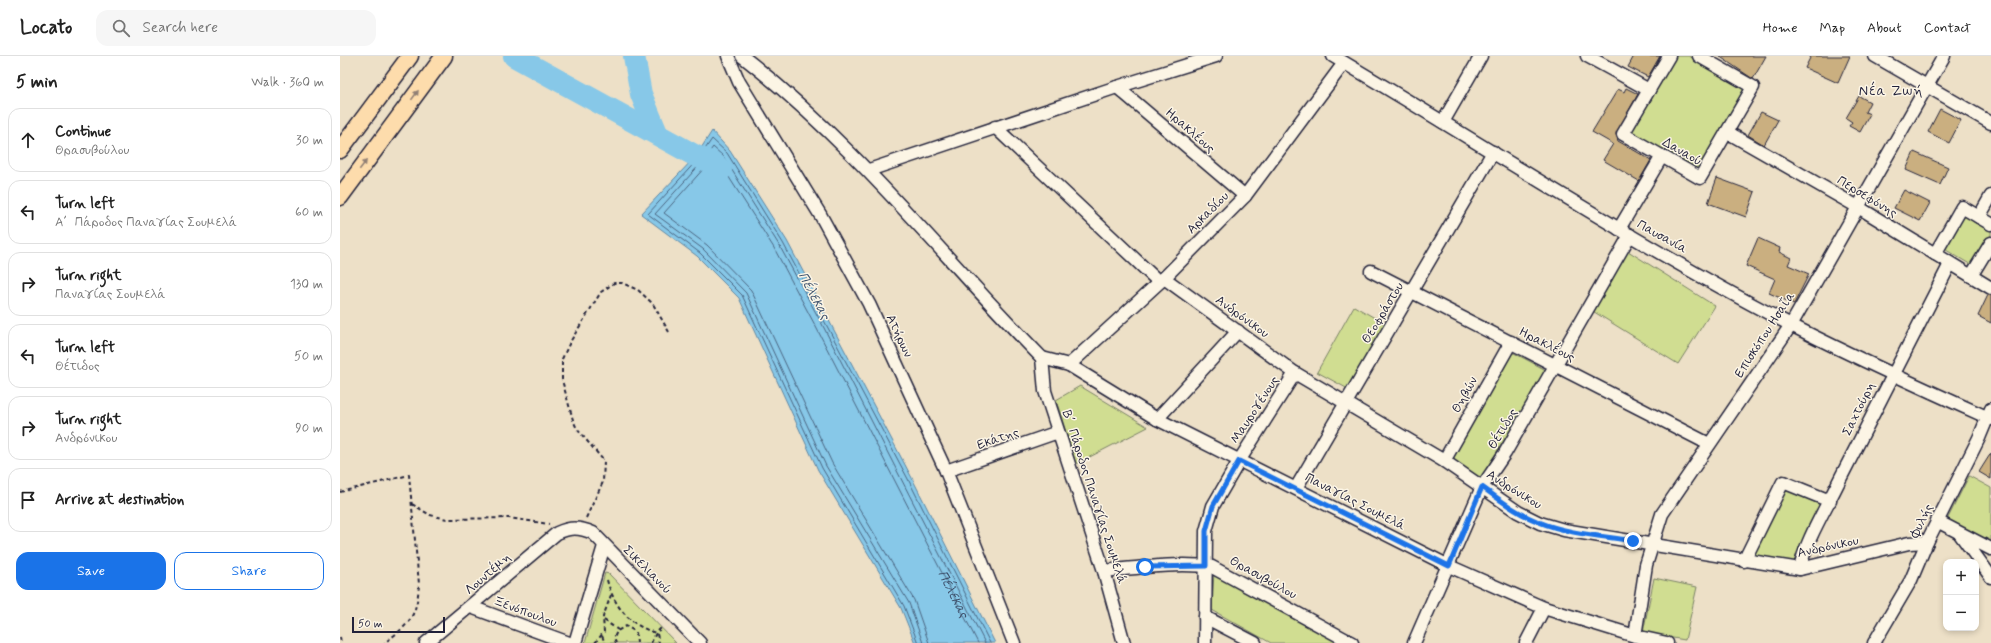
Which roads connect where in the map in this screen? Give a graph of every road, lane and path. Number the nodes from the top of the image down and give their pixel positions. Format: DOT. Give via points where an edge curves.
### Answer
graph roads {
  1 [pos="410,56"];
  2 [pos="444,56"];
  3 [pos="728,56"];
  4 [pos="742,56"];
  5 [pos="1216,56"];
  6 [pos="1333,56"];
  7 [pos="1482,56"];
  8 [pos="1587,56"];
  9 [pos="1669,56"];
  10 [pos="1699,56"];
  11 [pos="1875,56"];
  12 [pos="1944,56"];
  13 [pos="1715,60"];
  14 [pos="1344,63"];
  15 [pos="1926,85"];
  16 [pos="1117,87"];
  17 [pos="1649,90"];
  18 [pos="1443,122"];
  19 [pos="1991,123"];
  20 [pos="995,127"];
  21 [pos="1727,132"];
  22 [pos="340,150"];
  23 [pos="1493,152"];
  24 [pos="1662,156"];
  25 [pos="869,170"];
  26 [pos="1245,196"];
  27 [pos="1991,196"];
  28 [pos="340,197"];
  29 [pos="1858,207"];
  30 [pos="1980,217"];
  31 [pos="1991,224"];
  32 [pos="1619,229"];
  33 [pos="1630,235"];
  34 [pos="1991,243"];
  35 [pos="1935,254"];
  36 [pos="1950,264"];
  37 [pos="1371,271"];
  38 [pos="1971,276"];
  39 [pos="1162,280"];
  40 [pos="1991,288"];
  41 [pos="1412,292"];
  42 [pos="1791,325"];
  43 [pos="1238,330"];
  44 [pos="669,332"];
  45 [pos="1511,342"];
  46 [pos="1042,358"];
  47 [pos="1070,365"];
  48 [pos="1556,365"];
  49 [pos="1295,373"];
  50 [pos="1892,375"];
  51 [pos="1346,403"];
  52 [pos="1990,415"];
  53 [pos="1157,419"];
  54 [pos="1058,432"];
  55 [pos="1709,444"];
  56 [pos="1239,461"];
  57 [pos="1444,461"];
  58 [pos="946,472"];
  59 [pos="1482,487"];
  60 [pos="1296,488"];
  61 [pos="340,492"];
  62 [pos="1830,501"];
  63 [pos="412,504"];
  64 [pos="1937,521"];
  65 [pos="568,528"];
  66 [pos="581,528"];
  67 [pos="1958,531"];
  68 [pos="1927,542"];
  69 [pos="1651,544"];
  70 [pos="604,546"];
  71 [pos="1991,549"];
  72 [pos="1744,561"];
  73 [pos="1206,566"];
  74 [pos="1449,566"];
  75 [pos="1800,569"];
  76 [pos="1104,571"];
  77 [pos="605,573"];
  78 [pos="1991,577"];
  79 [pos="611,596"];
  80 [pos="471,607"];
  81 [pos="1544,608"];
  82 [pos="1205,617"];
  83 [pos="603,620"];
  84 [pos="631,620"];
  85 [pos="628,627"];
  86 [pos="661,628"];
  87 [pos="618,630"];
  88 [pos="656,633"];
  89 [pos="602,636"];
  90 [pos="1635,636"];
  91 [pos="340,637"];
  92 [pos="341,643"];
  93 [pos="384,643"];
  94 [pos="426,643"];
  95 [pos="569,643"];
  96 [pos="575,643"];
  97 [pos="595,643"];
  98 [pos="605,643"];
  99 [pos="616,643"];
  100 [pos="637,643"];
  101 [pos="651,643"];
  102 [pos="659,643"];
  103 [pos="700,643"];
  104 [pos="1014,643"];
  105 [pos="1124,643"];
  106 [pos="1205,643"];
  107 [pos="1255,643"];
  108 [pos="1352,643"];
  109 [pos="1414,643"];
  110 [pos="1526,643"];
  111 [pos="1667,643"];
  112 [pos="1874,643"];
  1 -- 22 [label="main road"];
  28 -- 2 [label="main road, one-way"];
  3 -- 58 [label="street, Ατήρων" via="732,70 746,96 846,258"];
  4 -- 25 [label="street" via="776,83"];
  5 -- 16 [label="street"];
  6 -- 14 [label="street, Παυσανία"];
  7 -- 18 [label="street"];
  8 -- 17 [label="street"];
  9 -- 17 [label="street, Δαναού"];
  10 -- 13 [label="street, Δαναού"];
  11 -- 15 [label="street"];
  12 -- 15 [label="street, Επισκόπου Ησαΐα"];
  13 -- 21 [label="street, Δαναού" via="1753,88"];
  14 -- 18 [label="street, Παυσανία"];
  14 -- 26 [label="street, Αρκαδίου"];
  15 -- 19 [label="street"];
  15 -- 29 [label="street, Επισκόπου Ησαΐα"];
  16 -- 20 [label="street"];
  16 -- 26 [label="street, Ηρακλέους"];
  17 -- 24 [label="street, Δαναού" via="1623,134"];
  18 -- 23 [label="street, Παυσανία"];
  20 -- 25 [label="street"];
  20 -- 39 [label="street, Ανδρόνικου"];
  21 -- 24 [label="street, Δαναού" via="1700,178"];
  21 -- 29 [label="street, Περσεφόνης"];
  23 -- 32 [label="street, Παυσανία"];
  23 -- 41 [label="street, Θεοφράστου"];
  24 -- 32 [label="street"];
  25 -- 46 [label="street"];
  26 -- 39 [label="street, Αρκαδίου"];
  27 -- 30 [label="street"];
  29 -- 35 [label="street, Περσεφόνης"];
  29 -- 42 [label="street, Επισκόπου Ησαΐα"];
  30 -- 31 [label="street"];
  30 -- 35 [label="street" via="1962,207"];
  32 -- 33 [label="street, Παυσανία"];
  33 -- 42 [label="street, Παυσανία"];
  33 -- 48 [label="street, Θέτιδος"];
  34 -- 38 [label="street"];
  35 -- 36 [label="street, Περσεφόνης"];
  36 -- 38 [label="street, Περσεφόνης"];
  36 -- 50 [label="street, Σαχτούρη"];
  37 -- 41 [label="street, Ηρακλέους"];
  38 -- 40 [label="street, Περσεφόνης"];
  39 -- 43 [label="street, Ανδρόνικου"];
  39 -- 47 [label="street, Αρκαδίου"];
  41 -- 45 [label="street, Ηρακλέους"];
  41 -- 51 [label="street, Θεοφράστου"];
  42 -- 50 [label="street, Παυσανία"];
  42 -- 55 [label="street, Επισκόπου Ησαΐα"];
  43 -- 49 [label="street, Ανδρόνικου"];
  43 -- 53 [label="street"];
  44 -- 66 [label="path" via="653,304 638,290 614,283 601,292 562,359 562,380 573,420 604,461 605,469 596,501"];
  45 -- 48 [label="street, Ηρακλέους"];
  45 -- 57 [label="street, Θηβών"];
  46 -- 47 [label="street, Παναγίας Σουμελά"];
  46 -- 54 [label="street, Β΄ Πάροδος Παναγίας Σουμελά" via="1045,391"];
  47 -- 53 [label="street, Παναγίας Σουμελά"];
  48 -- 55 [label="street, Ηρακλέους"];
  48 -- 59 [label="street, Θέτιδος" via="1505,453"];
  49 -- 51 [label="street, Ανδρόνικου"];
  49 -- 56 [label="street, Μαυρογένους"];
  50 -- 52 [label="street, Παυσανία"];
  50 -- 62 [label="street, Σαχτούρη"];
  51 -- 57 [label="street, Ανδρόνικου"];
  51 -- 60 [label="street, Θεοφράστου"];
  52 -- 64 [label="street, Φυλής"];
  53 -- 56 [label="street, Παναγίας Σουμελά"];
  54 -- 58 [label="street, Εκάτης"];
  54 -- 76 [label="street, Β΄ Πάροδος Παναγίας Σουμελά"];
  55 -- 69 [label="street, Επισκόπου Ησαΐα" via="1662,514"];
  56 -- 60 [label="street, Παναγίας Σουμελά"];
  56 -- 73 [label="street, Μαυρογένους" via="1213,506 1206,531"];
  57 -- 59 [label="street, Ανδρόνικου"];
  58 -- 104 [label="street, Ατήρων"];
  59 -- 69 [label="street, Ανδρόνικου" via="1518,512 1540,523 1564,530"];
  59 -- 74 [label="street, Θέτιδος"];
  60 -- 74 [label="street, Παναγίας Σουμελά"];
  61 -- 63 [label="path" via="409,475"];
  62 -- 72 [label="street" via="1783,482"];
  62 -- 75 [label="street, Σαχτούρη" via="1802,558"];
  63 -- 65 [label="path" via="430,515 447,519 509,518"];
  63 -- 93 [label="path" via="419,584 418,601 404,628"];
  64 -- 67 [label="street"];
  64 -- 68 [label="street, Φυλής"];
  65 -- 66 [label="street"];
  65 -- 80 [label="street, Λουντέμη" via="548,540"];
  66 -- 70 [label="street, Σικελιανού" via="593,533"];
  67 -- 71 [label="street"];
  67 -- 78 [label="street"];
  68 -- 75 [label="street, Ανδρόνικου" via="1909,543"];
  68 -- 112 [label="street, Φυλής" via="1911,580"];
  69 -- 72 [label="street, Ανδρόνικου"];
  69 -- 90 [label="street, Επισκόπου Ησαΐα"];
  70 -- 96 [label="street"];
  70 -- 103 [label="street, Σικελιανού"];
  72 -- 75 [label="street, Ανδρόνικου"];
  73 -- 76 [label="street, Θρασυβούλου"];
  73 -- 82 [label="street, Μαυρογένους"];
  73 -- 108 [label="street, Θρασυβούλου" via="1222,571"];
  74 -- 81 [label="street, Παναγίας Σουμελά"];
  74 -- 109 [label="street, Θέτιδος"];
  76 -- 105 [label="street, Β΄ Πάροδος Παναγίας Σουμελά"];
  77 -- 79 [label="path"];
  79 -- 83 [label="path"];
  79 -- 84 [label="path"];
  80 -- 94 [label="street, Λουντέμη"];
  80 -- 95 [label="street, Ξενόπουλου"];
  81 -- 90 [label="street, Παναγίας Σουμελά"];
  81 -- 110 [label="street"];
  82 -- 106 [label="street, Μαυρογένους"];
  82 -- 107 [label="street"];
  83 -- 87 [label="path"];
  83 -- 89 [label="path"];
  84 -- 85 [label="path"];
  84 -- 88 [label="path" via="640,627"];
  85 -- 87 [label="path"];
  85 -- 100 [label="path" via="636,632"];
  86 -- 88 [label="path"];
  87 -- 99 [label="path" via="615,634"];
  88 -- 101 [label="path"];
  88 -- 102 [label="path"];
  89 -- 97 [label="path"];
  89 -- 98 [label="path"];
  90 -- 111 [label="street, Παναγίας Σουμελά"];
  91 -- 92 [label="path"];
}
